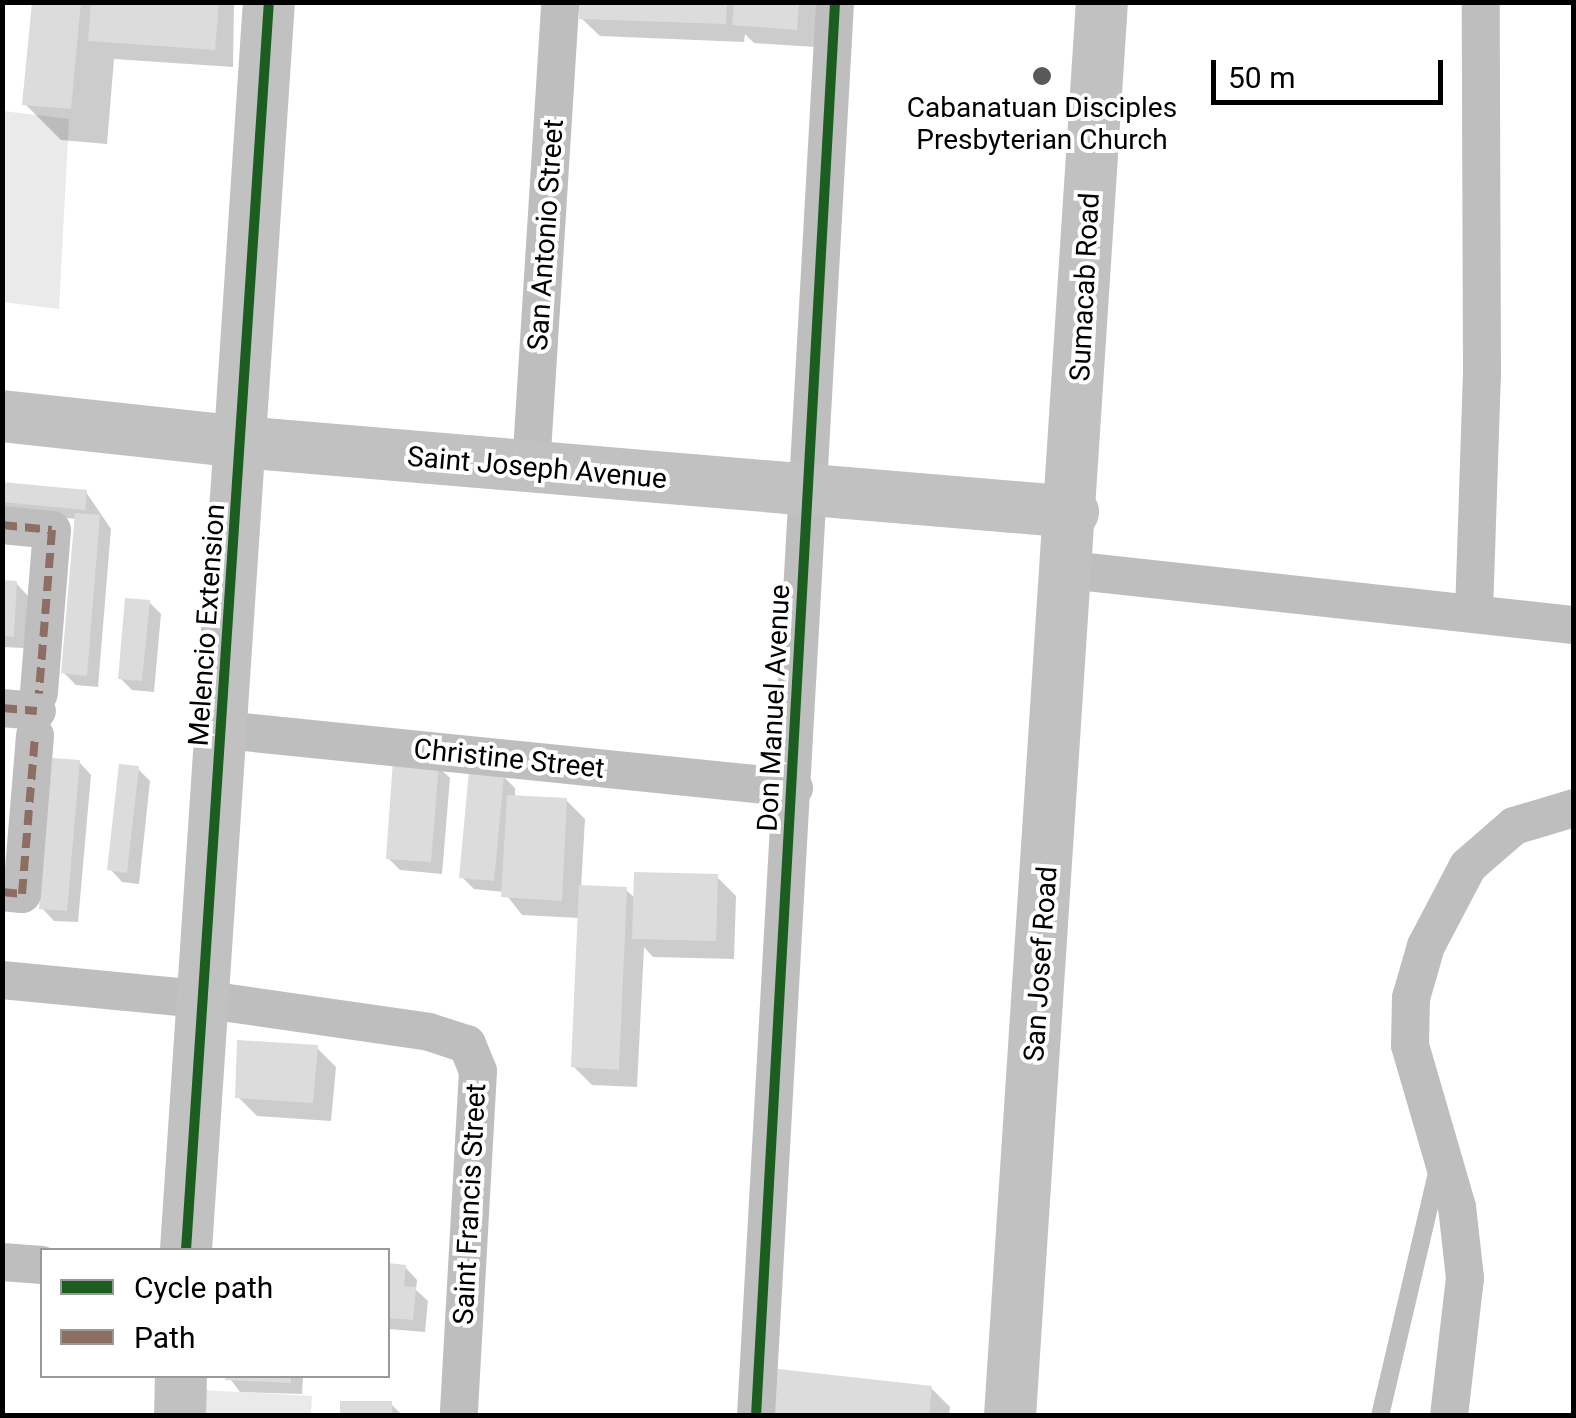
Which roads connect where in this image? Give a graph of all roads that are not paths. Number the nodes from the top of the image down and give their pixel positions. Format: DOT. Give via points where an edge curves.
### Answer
graph roads {
  1 [pos="269,2"];
  2 [pos="560,2"];
  3 [pos="834,2"];
  4 [pos="1102,2"];
  5 [pos="1481,2"];
  6 [pos="2,416"];
  7 [pos="241,442"];
  8 [pos="531,468"];
  9 [pos="806,491"];
  10 [pos="1072,512"];
  11 [pos="2,525"];
  12 [pos="1069,570"];
  13 [pos="1474,613"];
  14 [pos="1574,625"];
  15 [pos="28,712"];
  16 [pos="224,730"];
  17 [pos="794,788"];
  18 [pos="1574,808"];
  19 [pos="2,892"];
  20 [pos="2,980"];
  21 [pos="202,999"];
  22 [pos="1442,1148"];
  23 [pos="186,1248"];
  24 [pos="2,1262"];
  25 [pos="40,1265"];
  26 [pos="181,1378"];
  27 [pos="180,1416"];
  28 [pos="459,1416"];
  29 [pos="756,1416"];
  30 [pos="1010,1416"];
  31 [pos="1380,1416"];
  32 [pos="1449,1416"];
  1 -- 7 [label="street, Melencio Extension"];
  2 -- 8 [label="street, San Antonio Street"];
  3 -- 9 [label="street, Don Manuel Avenue"];
  4 -- 10 [label="street, Sumacab Road"];
  5 -- 13 [label="street" via="1482,376"];
  6 -- 7 [label="street, Saint Joseph Avenue"];
  7 -- 8 [label="street, Saint Joseph Avenue"];
  7 -- 16 [label="street, Melencio Extension"];
  8 -- 9 [label="street, Saint Joseph Avenue"];
  9 -- 10 [label="street, Saint Joseph Avenue"];
  9 -- 17 [label="street, Don Manuel Avenue"];
  10 -- 12 [label="street, San Josef Road"];
  11 -- 15 [label="street" via="52,530"];
  12 -- 13 [label="street"];
  12 -- 30 [label="street, San Josef Road"];
  13 -- 14 [label="street"];
  15 -- 19 [label="street" via="22,894"];
  16 -- 17 [label="street, Christine Street"];
  16 -- 21 [label="street, Melencio Extension"];
  17 -- 29 [label="street, Don Manuel Avenue"];
  18 -- 22 [label="street" via="1514,826 1468,866 1426,946 1411,998 1410,1046"];
  20 -- 21 [label="street, Saint Francis Street"];
  21 -- 23 [label="street, Melencio Extension"];
  21 -- 28 [label="street, Saint Francis Street" via="429,1032 467,1044 478,1071"];
  22 -- 31 [label="lane"];
  22 -- 32 [label="street" via="1465,1278"];
  24 -- 25 [label="street"];
  26 -- 27 [label="street"];
}
